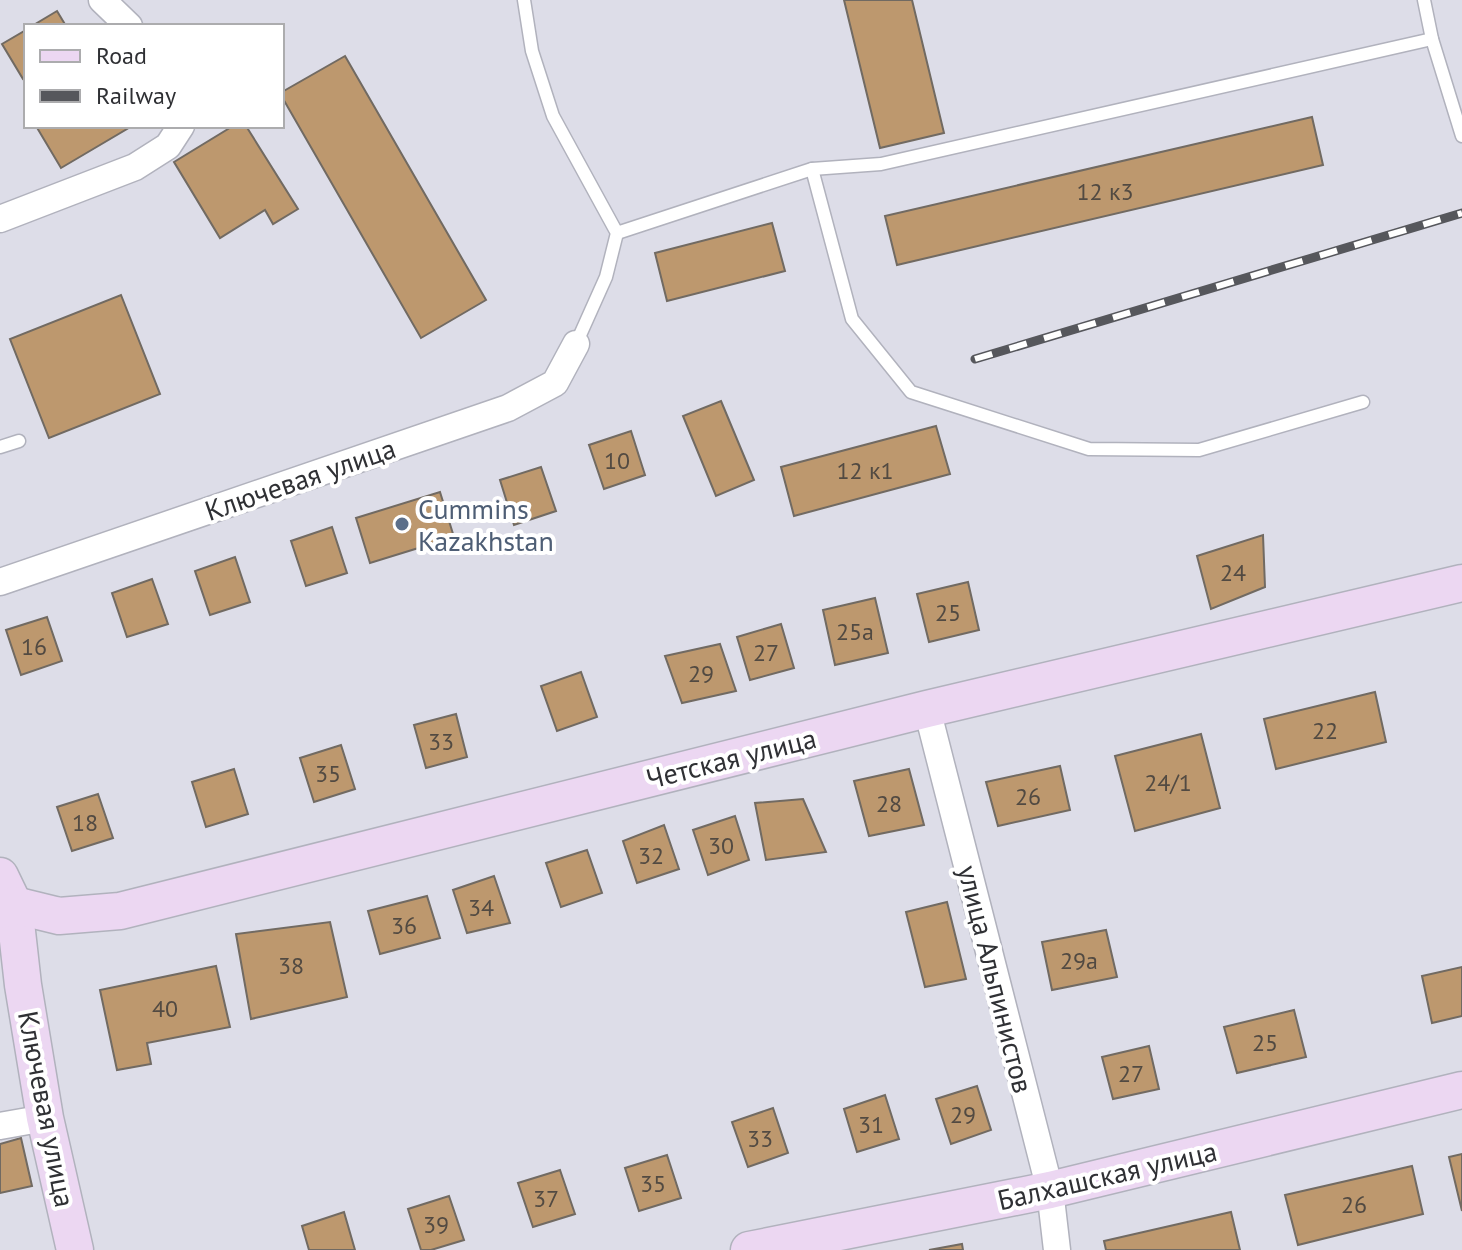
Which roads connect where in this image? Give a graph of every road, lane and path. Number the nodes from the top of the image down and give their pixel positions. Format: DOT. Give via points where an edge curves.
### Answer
graph roads {
  1 [pos="102,0"];
  2 [pos="524,0"];
  3 [pos="1424,0"];
  4 [pos="127,24"];
  5 [pos="1432,39"];
  6 [pos="180,128"];
  7 [pos="1462,136"];
  8 [pos="812,169"];
  9 [pos="0,219"];
  10 [pos="617,233"];
  11 [pos="576,344"];
  12 [pos="1363,402"];
  13 [pos="19,441"];
  14 [pos="0,447"];
  15 [pos="0,582"];
  16 [pos="1462,583"];
  17 [pos="927,709"];
  18 [pos="5,897"];
  19 [pos="1462,1090"];
  20 [pos="45,1118"];
  21 [pos="0,1126"];
  22 [pos="1050,1190"];
  23 [pos="75,1250"];
  24 [pos="749,1250"];
  25 [pos="1057,1250"];
  1 -- 4 [label="street"];
  2 -- 10 [label="lane" via="532,51 553,116"];
  3 -- 5 [label="lane"];
  5 -- 7 [label="lane"];
  5 -- 8 [label="lane" via="881,164"];
  6 -- 9 [label="street" via="168,146 135,167"];
  8 -- 10 [label="lane"];
  8 -- 12 [label="lane" via="852,319 911,392 1089,449 1199,450"];
  10 -- 11 [label="lane" via="606,277"];
  11 -- 15 [label="street, Ключевая улица" via="555,383 508,408"];
  13 -- 14 [label="lane"];
  16 -- 17 [label="main road, Четская улица"];
  17 -- 18 [label="main road, Четская улица" via="120,911 59,916"];
  17 -- 22 [label="street, улица Альпинистов"];
  18 -- 20 [label="main road, Ключевая улица"];
  19 -- 22 [label="main road, Балхашская улица"];
  20 -- 21 [label="street"];
  20 -- 23 [label="main road, Ключевая улица"];
  22 -- 24 [label="main road, Балхашская улица"];
  22 -- 25 [label="street, улица Альпинистов"];
}
